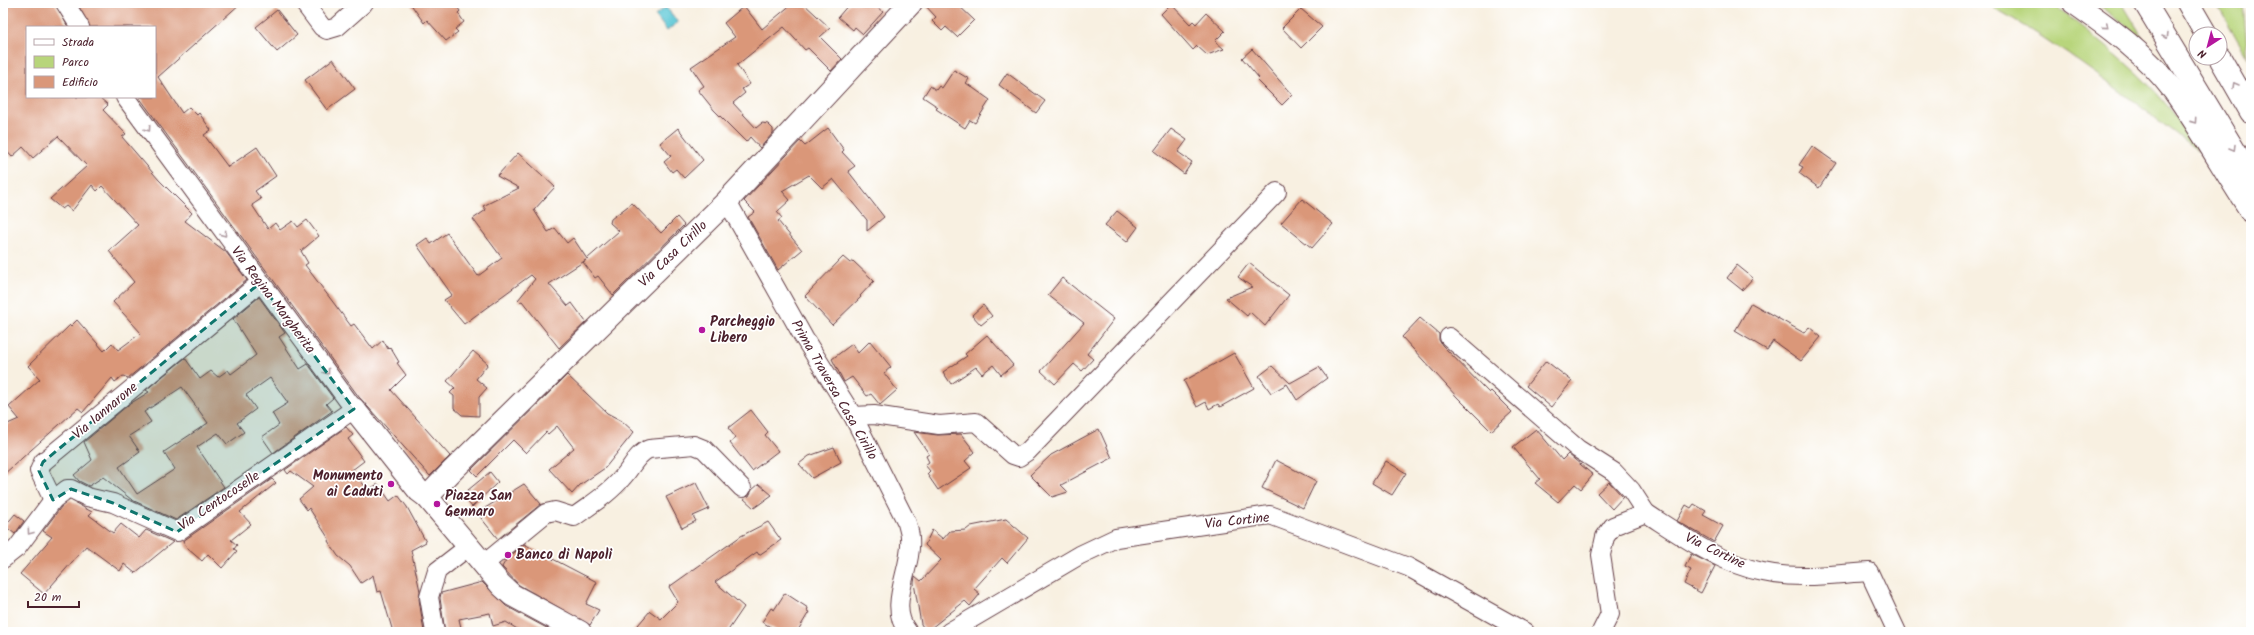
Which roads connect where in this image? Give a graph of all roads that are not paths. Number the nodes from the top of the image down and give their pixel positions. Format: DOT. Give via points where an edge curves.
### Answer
graph roads {
  1 [pos="65,3"];
  2 [pos="304,3"];
  3 [pos="364,3"];
  4 [pos="911,3"];
  5 [pos="2074,3"];
  6 [pos="2145,3"];
  7 [pos="2188,3"];
  8 [pos="79,26"];
  9 [pos="2201,26"];
  10 [pos="2225,66"];
  11 [pos="126,98"];
  12 [pos="2251,112"];
  13 [pos="2251,178"];
  14 [pos="1277,192"];
  15 [pos="727,201"];
  16 [pos="2251,211"];
  17 [pos="260,283"];
  18 [pos="1449,337"];
  19 [pos="354,409"];
  20 [pos="853,416"];
  21 [pos="742,488"];
  22 [pos="427,497"];
  23 [pos="53,500"];
  24 [pos="1646,514"];
  25 [pos="468,547"];
  26 [pos="3,559"];
  27 [pos="484,564"];
  28 [pos="435,632"];
  29 [pos="580,632"];
  30 [pos="908,632"];
  31 [pos="949,632"];
  32 [pos="1525,632"];
  33 [pos="1601,632"];
  34 [pos="1897,632"];
  1 -- 8 [label="street"];
  2 -- 3 [label="street" via="327,30 336,27"];
  4 -- 15 [label="main road, Via Casa Cirillo"];
  5 -- 16 [label="main road, one-way" via="2140,55 2173,90"];
  6 -- 13 [label="main road, one-way"];
  7 -- 9 [label="main road"];
  12 -- 10 [label="main road, one-way"];
  11 -- 17 [label="street, Via Regina Margherita, one-way"];
  14 -- 20 [label="street" via="1028,451 1019,457 1012,455 976,422 939,425 874,415"];
  15 -- 20 [label="street, Prima Traversa Casa Cirillo" via="804,338"];
  15 -- 22 [label="main road, Via Casa Cirillo"];
  17 -- 19 [label="street, Via Regina Margherita, one-way"];
  17 -- 23 [label="street, Via Iannarone" via="43,462 38,471"];
  18 -- 24 [label="street" via="1578,449 1614,472 1631,490"];
  19 -- 22 [label="main road, Via Regina Margherita" via="419,491"];
  19 -- 23 [label="street, Via Centocoselle" via="177,532 118,505 87,497 71,489 66,489"];
  20 -- 30 [label="street, Prima Traversa Casa Cirillo" via="907,523 909,555 899,604 900,617"];
  21 -- 27 [label="street" via="704,449 694,445 643,451 617,484 574,517 555,511 546,513"];
  22 -- 25 [label="main road, Via Regina Margherita"];
  23 -- 26 [label="street, one-way" via="17,548"];
  24 -- 33 [label="street" via="1613,526 1605,537 1601,554 1610,614"];
  24 -- 34 [label="street, Via Cortine" via="1737,564 1763,572 1799,576 1869,572"];
  25 -- 27 [label="main road, Via Regina Margherita"];
  25 -- 28 [label="street" via="437,571 429,597"];
  27 -- 29 [label="main road, Via Regina Margherita" via="492,576 512,594"];
  31 -- 32 [label="street, Via Cortine" via="1080,555 1116,538 1270,515 1408,567"];
}
